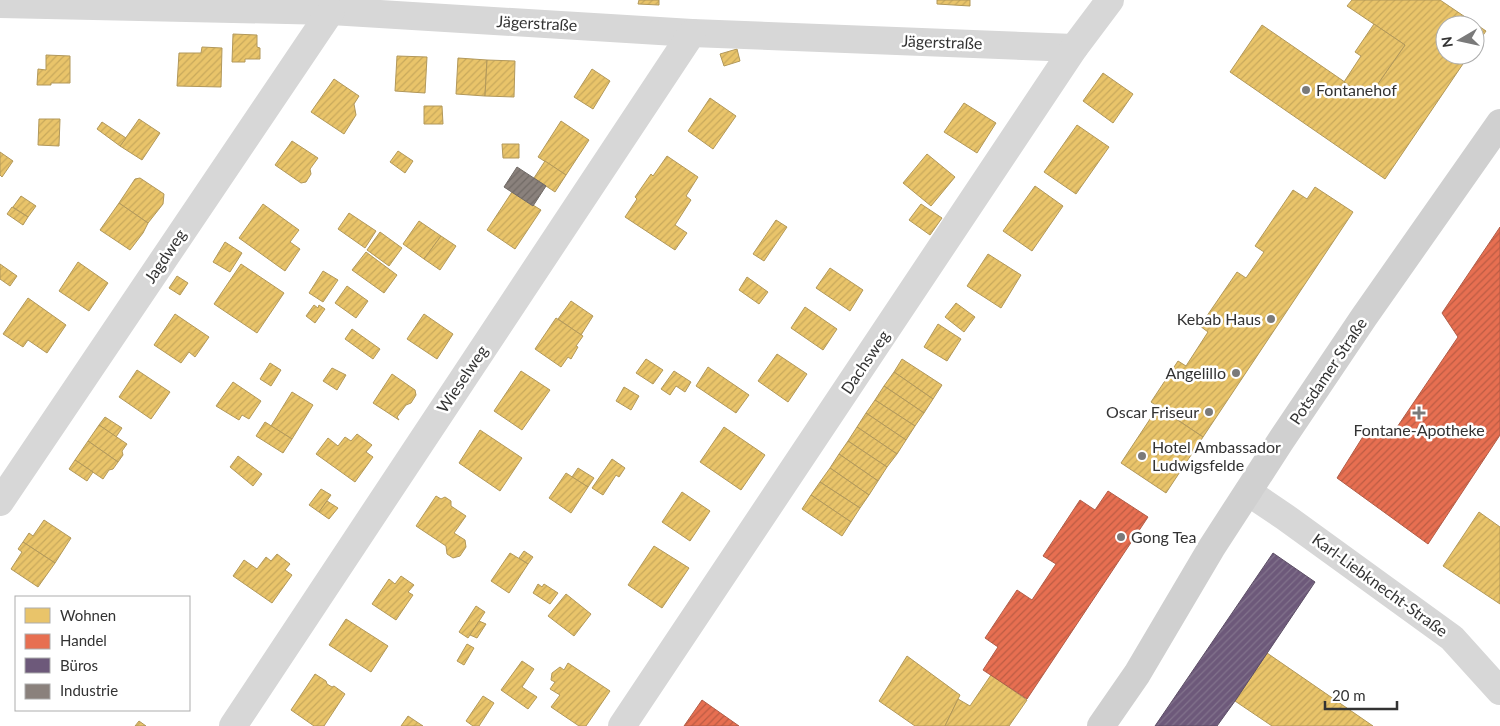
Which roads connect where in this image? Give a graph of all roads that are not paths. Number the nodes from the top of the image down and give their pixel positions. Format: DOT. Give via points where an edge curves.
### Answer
graph roads {
  1 [pos="1110,0"];
  2 [pos="0,4"];
  3 [pos="331,11"];
  4 [pos="692,33"];
  5 [pos="1074,48"];
  6 [pos="1500,123"];
  7 [pos="1248,492"];
  8 [pos="0,502"];
  9 [pos="1500,691"];
  10 [pos="233,726"];
  11 [pos="622,726"];
  12 [pos="1101,726"];
  1 -- 5 [label="street, Dachsweg"];
  2 -- 3 [label="street, Jägerstraße"];
  3 -- 4 [label="street, Jägerstraße"];
  3 -- 8 [label="street, Jagdweg"];
  4 -- 5 [label="street, Jägerstraße"];
  4 -- 10 [label="street, Wieselweg"];
  5 -- 11 [label="street, Dachsweg"];
  6 -- 7 [label="main road, Potsdamer Straße"];
  7 -- 9 [label="street, Karl-Liebknecht-Straße" via="1452,638"];
  7 -- 12 [label="main road, Potsdamer Straße" via="1137,674"];
}
